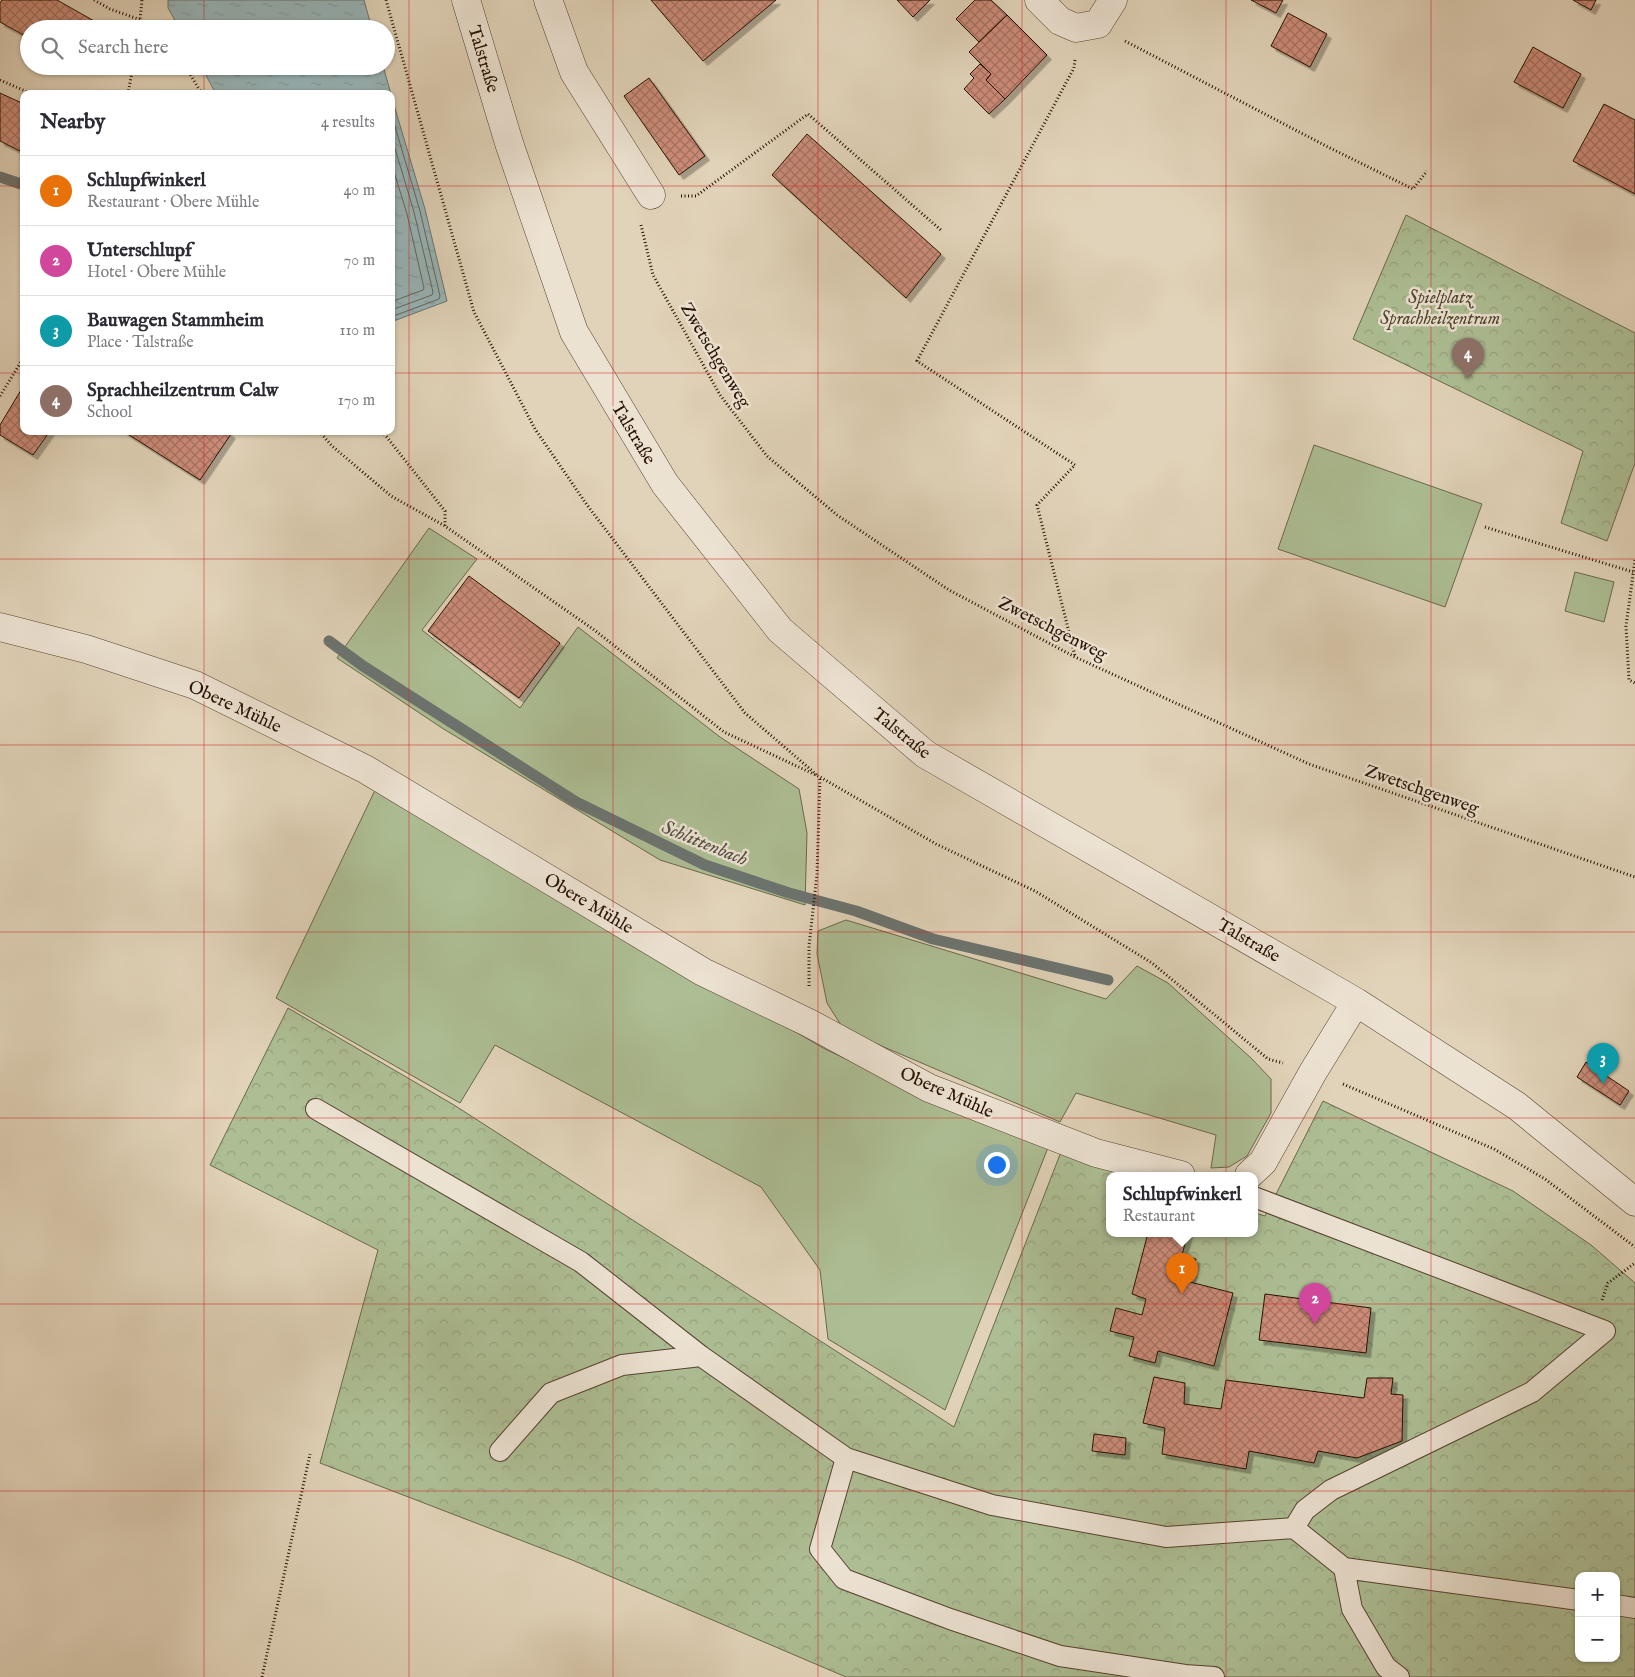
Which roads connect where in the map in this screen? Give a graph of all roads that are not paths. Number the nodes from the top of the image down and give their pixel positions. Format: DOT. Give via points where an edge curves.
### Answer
graph roads {
  1 [pos="466,0"];
  2 [pos="548,0"];
  3 [pos="1039,0"];
  4 [pos="1112,0"];
  5 [pos="651,196"];
  6 [pos="0,627"];
  7 [pos="1356,1002"];
  8 [pos="316,1109"];
  9 [pos="1169,1172"];
  10 [pos="1252,1172"];
  11 [pos="1258,1199"];
  12 [pos="1635,1202"];
  13 [pos="701,1356"];
  14 [pos="500,1451"];
  15 [pos="846,1458"];
  16 [pos="1294,1528"];
  17 [pos="1344,1568"];
  18 [pos="1575,1599"];
  19 [pos="1620,1606"];
  20 [pos="1635,1608"];
  21 [pos="1214,1677"];
  22 [pos="1399,1677"];
  1 -- 7 [label="street, Talstraße" via="509,142 574,332 665,484 780,630 925,754"];
  2 -- 5 [label="street" via="574,72"];
  3 -- 4 [label="street" via="1060,21 1087,26"];
  6 -- 9 [label="street, Obere Mühle" via="86,649 195,685 365,769 703,972 809,1023 929,1088 1096,1153"];
  7 -- 10 [label="street" via="1263,1162"];
  7 -- 12 [label="street, Talstraße" via="1517,1106"];
  8 -- 13 [label="lane" via="581,1262"];
  11 -- 16 [label="lane" via="1605,1331 1532,1392 1331,1490 1305,1510"];
  13 -- 14 [label="lane" via="622,1365 551,1394"];
  13 -- 15 [label="lane"];
  15 -- 16 [label="lane" via="992,1505 1166,1538"];
  15 -- 21 [label="lane" via="820,1549 844,1579 1060,1656"];
  16 -- 17 [label="lane"];
  17 -- 18 [label="lane"];
  17 -- 22 [label="lane" via="1352,1608 1386,1667"];
  19 -- 20 [label="lane"];
}
